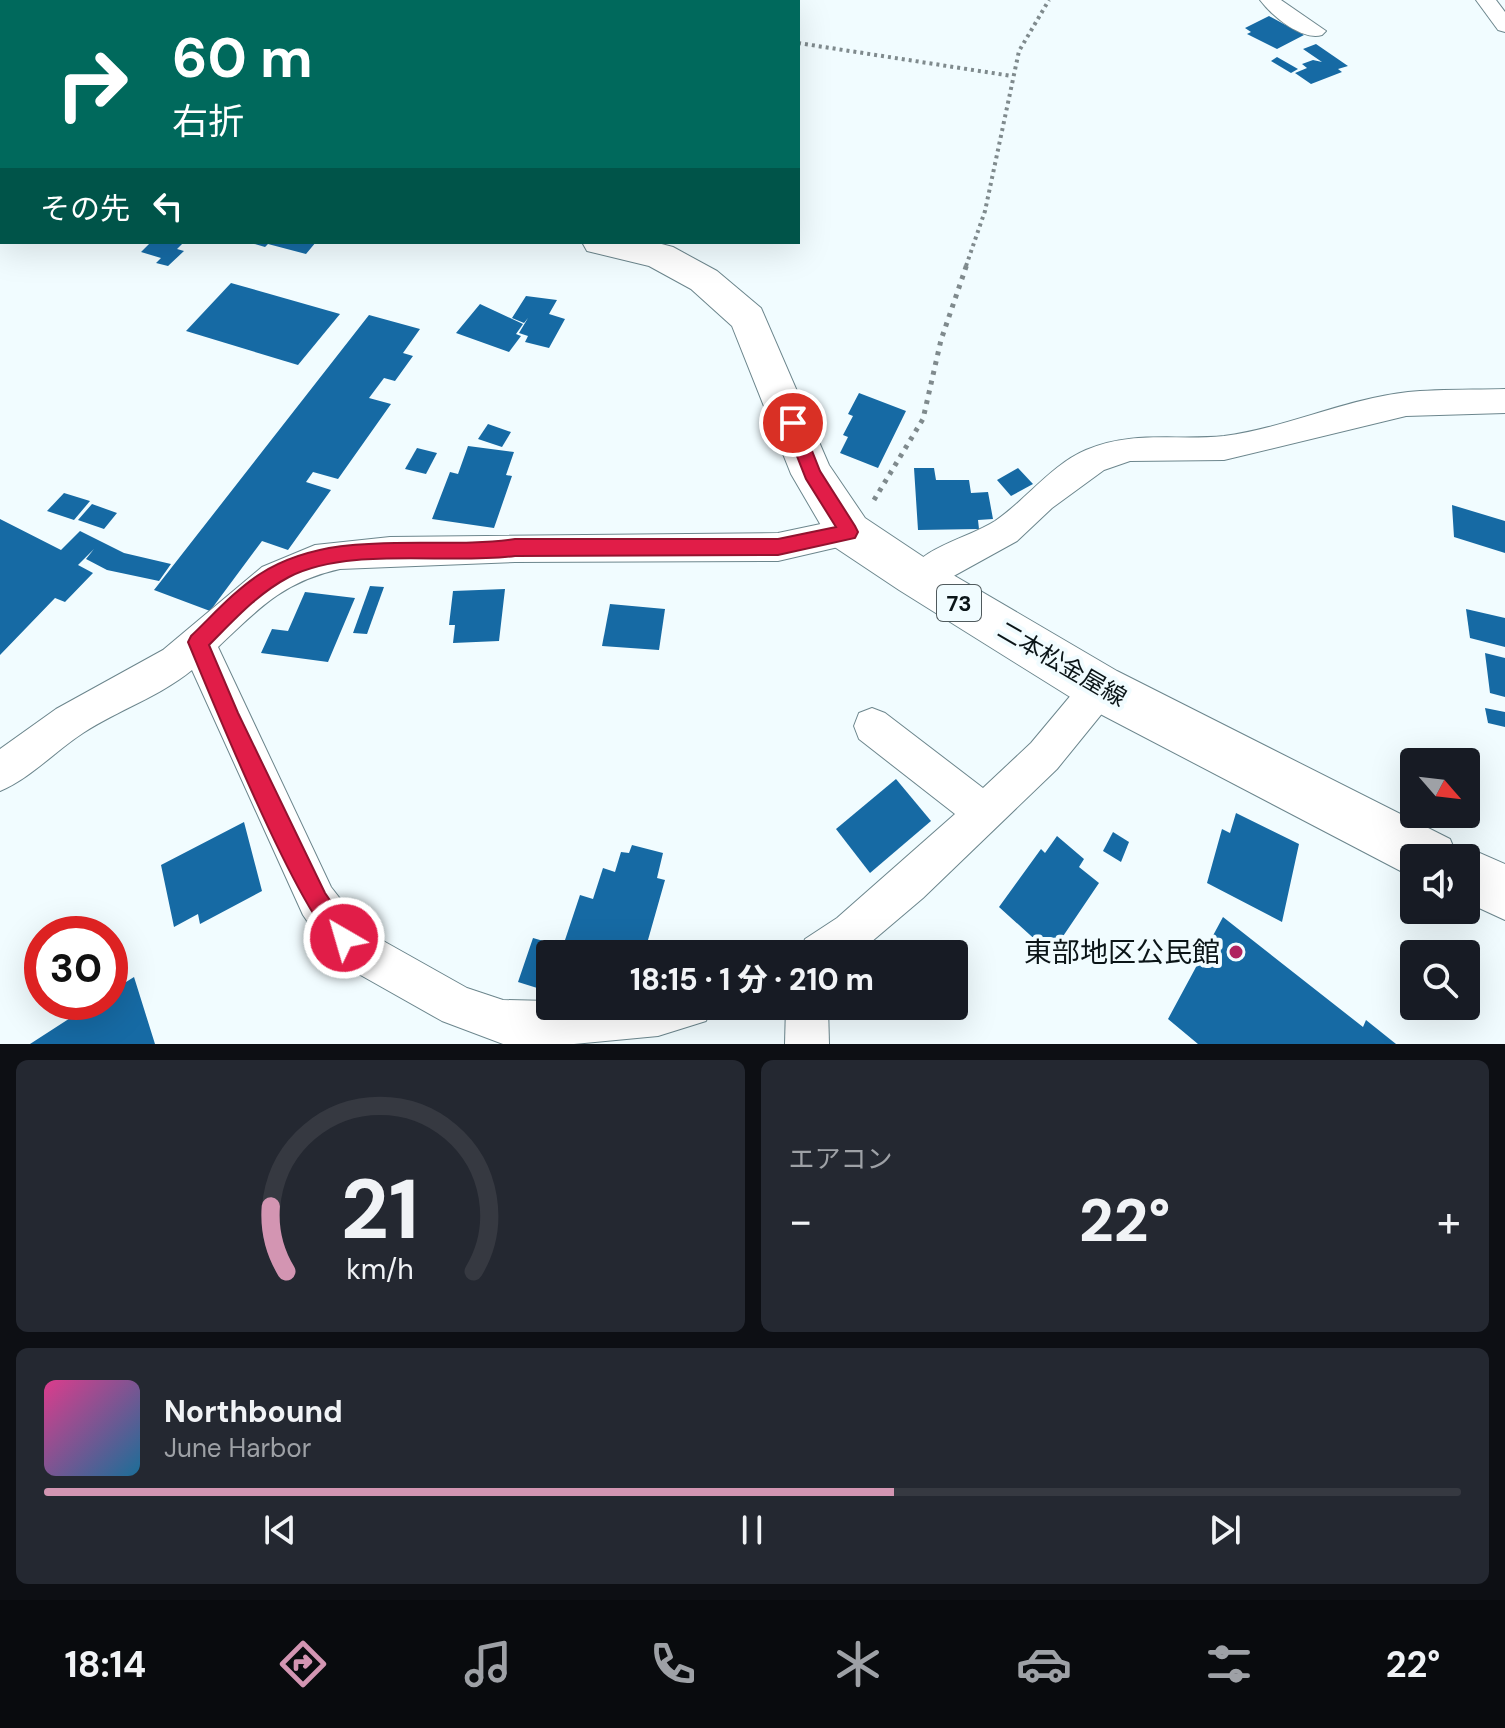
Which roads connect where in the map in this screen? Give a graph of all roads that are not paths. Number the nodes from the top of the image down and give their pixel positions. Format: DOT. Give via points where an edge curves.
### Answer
graph roads {
  1 [pos="122,0"];
  2 [pos="157,0"];
  3 [pos="1270,0"];
  4 [pos="1486,0"];
  5 [pos="1505,26"];
  6 [pos="1315,31"];
  7 [pos="609,244"];
  8 [pos="1505,401"];
  9 [pos="849,532"];
  10 [pos="921,579"];
  11 [pos="198,642"];
  12 [pos="1100,688"];
  13 [pos="872,726"];
  14 [pos="0,772"];
  15 [pos="983,812"];
  16 [pos="1404,844"];
  17 [pos="1480,880"];
  18 [pos="1505,892"];
  19 [pos="839,940"];
  20 [pos="602,1020"];
  21 [pos="807,1020"];
  22 [pos="807,1044"];
  1 -- 2 [label="street"];
  3 -- 6 [label="street"];
  4 -- 5 [label="street"];
  7 -- 9 [label="main road, 二本松金屋線 / 73" via="660,256 704,280 748,318 812,474"];
  8 -- 10 [label="street" via="1406,404 1224,448 1130,449 1094,460 1006,531"];
  9 -- 10 [label="main road, 二本松金屋線 / 73"];
  9 -- 11 [label="street" via="778,547 515,548 317,559 268,579"];
  10 -- 12 [label="main road, 二本松金屋線 / 73"];
  11 -- 14 [label="street" via="173,663 76,717"];
  11 -- 20 [label="street" via="317,901 344,938 457,1006 503,1022"];
  12 -- 15 [label="street" via="1044,756"];
  12 -- 16 [label="main road, 二本松金屋線 / 73"];
  13 -- 15 [label="street"];
  15 -- 19 [label="street" via="879,911"];
  17 -- 18 [label="main road"];
  21 -- 22 [label="street"];
}
